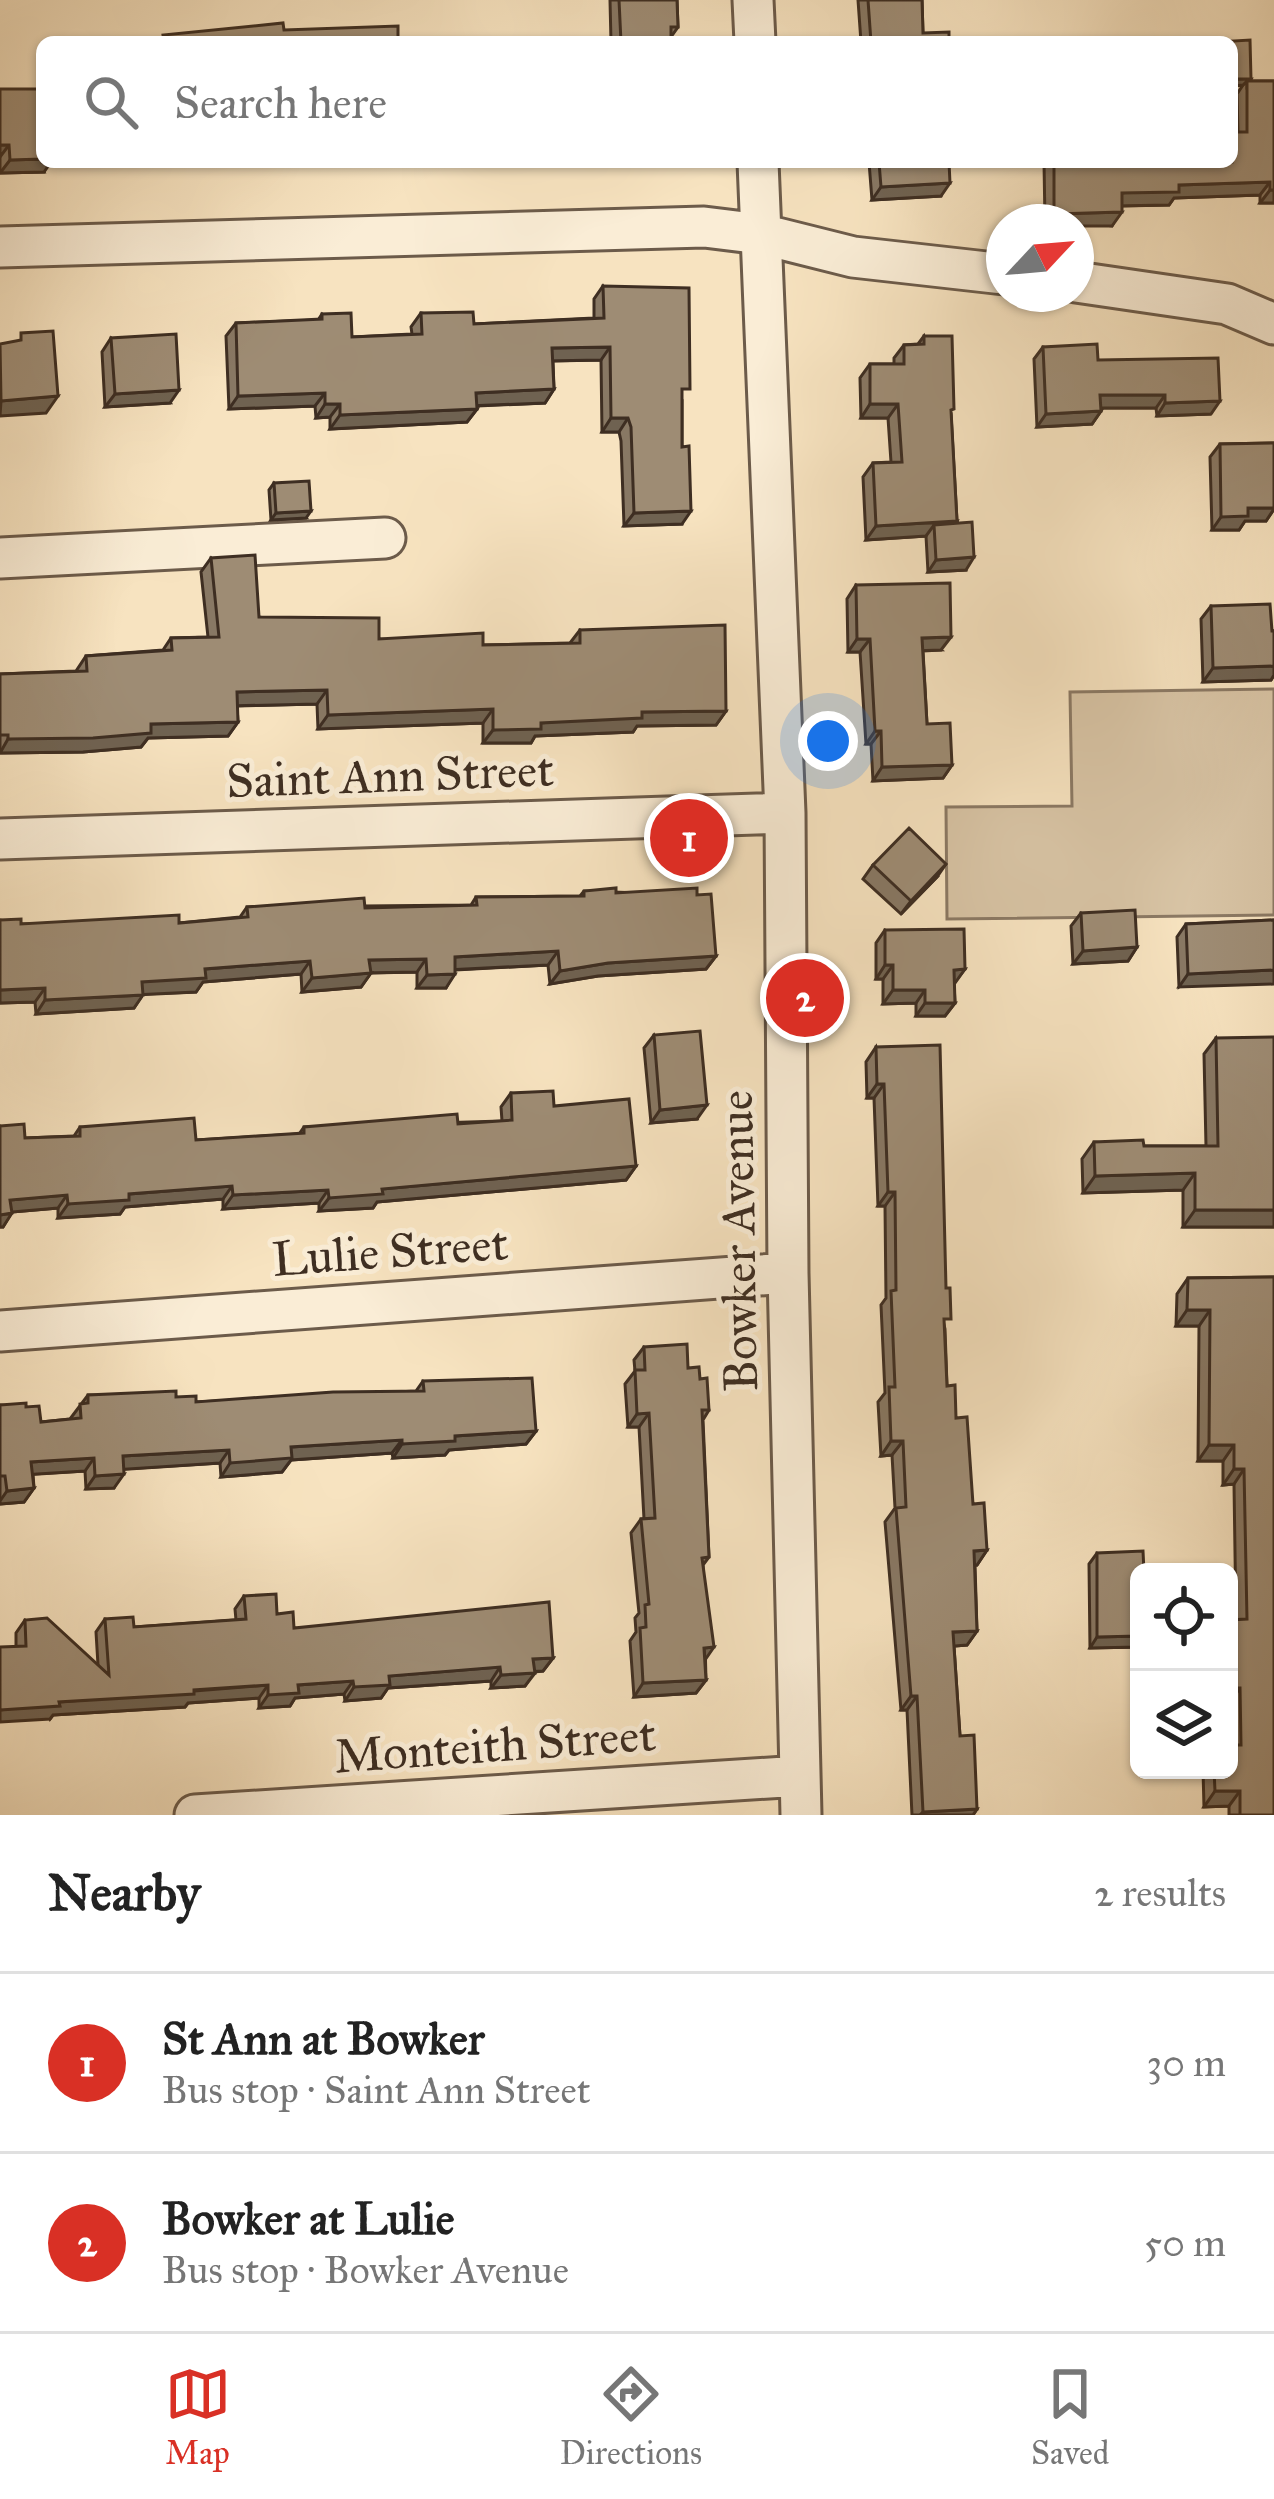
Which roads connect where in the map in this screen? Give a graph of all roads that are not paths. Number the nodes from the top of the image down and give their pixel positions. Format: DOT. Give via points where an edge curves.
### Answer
graph roads {
  1 [pos="753,0"];
  2 [pos="755,36"];
  3 [pos="758,168"];
  4 [pos="761,234"];
  5 [pos="0,247"];
  6 [pos="986,272"];
  7 [pos="1094,285"];
  8 [pos="1274,324"];
  9 [pos="385,538"];
  10 [pos="0,558"];
  11 [pos="784,813"];
  12 [pos="0,839"];
  13 [pos="788,1273"];
  14 [pos="0,1331"];
  15 [pos="801,1795"];
  16 [pos="195,1815"];
  1 -- 2 [label="street"];
  3 -- 4 [label="street, Bowker Avenue"];
  4 -- 5 [label="street" via="704,227"];
  4 -- 6 [label="street" via="853,257"];
  4 -- 11 [label="street, Bowker Avenue"];
  7 -- 8 [label="street" via="1227,304"];
  9 -- 10 [label="street"];
  11 -- 12 [label="street, Saint Ann Street"];
  11 -- 13 [label="street, Bowker Avenue"];
  13 -- 14 [label="street, Lulie Street"];
  13 -- 15 [label="street, Bowker Avenue"];
  15 -- 16 [label="street, Monteith Street"];
}
